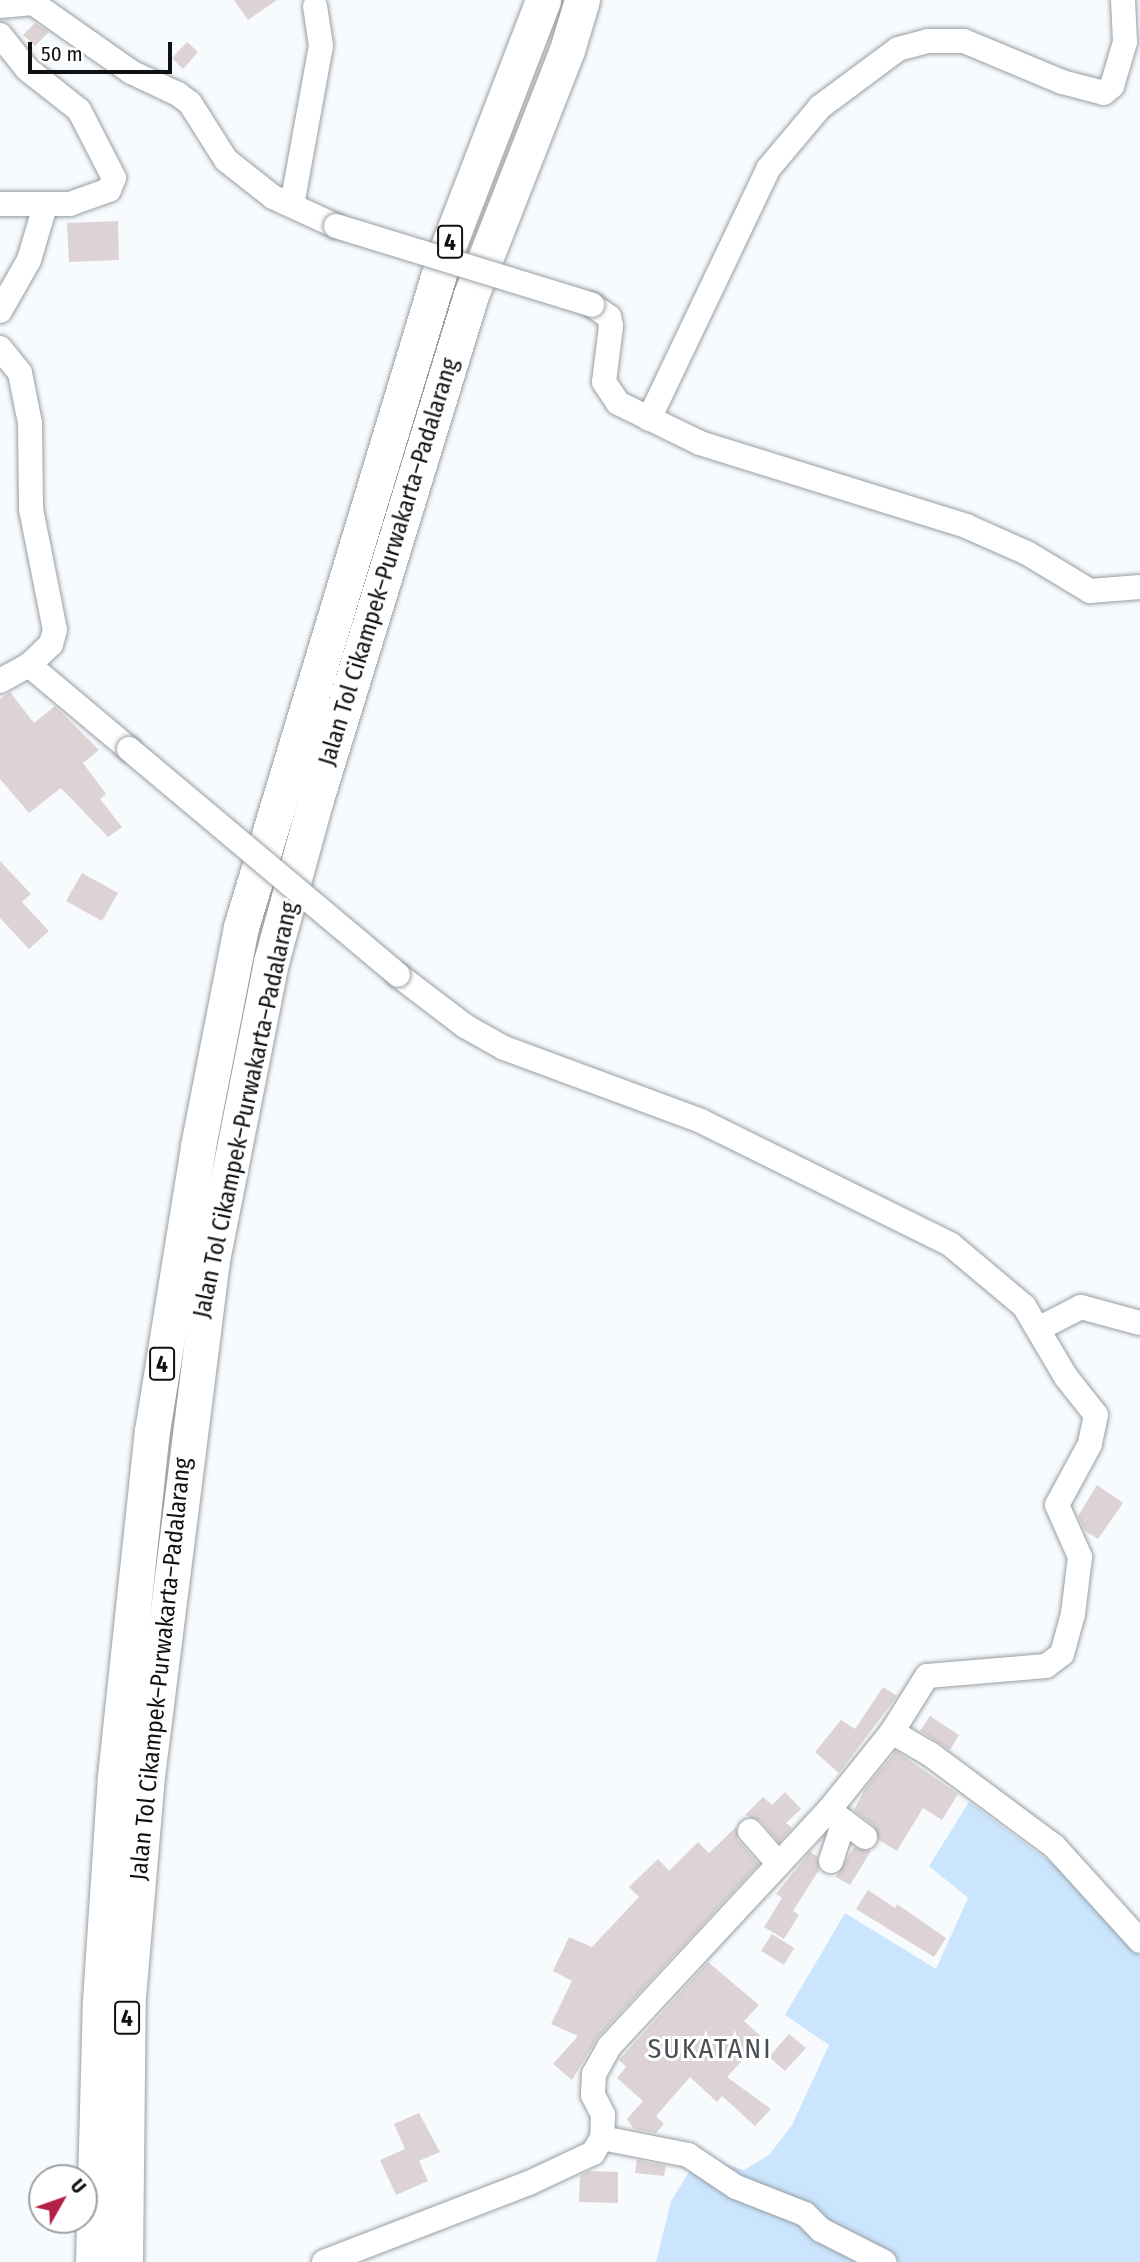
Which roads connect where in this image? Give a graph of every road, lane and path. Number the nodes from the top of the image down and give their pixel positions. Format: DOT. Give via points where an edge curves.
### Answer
graph roads {
  1 [pos="543,0"];
  2 [pos="582,0"];
  3 [pos="1124,0"];
  4 [pos="36,2"];
  5 [pos="0,6"];
  6 [pos="315,6"];
  7 [pos="0,35"];
  8 [pos="0,204"];
  9 [pos="292,205"];
  10 [pos="45,206"];
  11 [pos="0,311"];
  12 [pos="424,320"];
  13 [pos="458,336"];
  14 [pos="0,348"];
  15 [pos="649,419"];
  16 [pos="1140,587"];
  17 [pos="29,665"];
  18 [pos="0,681"];
  19 [pos="1140,1324"];
  20 [pos="1040,1328"];
  21 [pos="892,1732"];
  22 [pos="836,1815"];
  23 [pos="750,1831"];
  24 [pos="865,1837"];
  25 [pos="831,1861"];
  26 [pos="779,1864"];
  27 [pos="1140,1941"];
  28 [pos="602,2138"];
  29 [pos="93,2262"];
  30 [pos="125,2262"];
  31 [pos="324,2262"];
  32 [pos="884,2262"];
  1 -- 12 [label="highway, Jalan Tol Cikampek–Purwakarta–Padalarang / 4"];
  2 -- 13 [label="highway, Jalan Tol Cikampek–Purwakarta–Padalarang / 4"];
  3 -- 15 [label="street" via="1125,42 1111,86 1104,93 1062,82 973,44 928,41 898,49 820,107 768,169"];
  4 -- 5 [label="street"];
  4 -- 9 [label="street" via="131,72 190,103 226,160 273,197"];
  6 -- 9 [label="street" via="321,46"];
  7 -- 10 [label="street" via="27,69 79,110 114,178 109,190 70,204"];
  8 -- 10 [label="street"];
  9 -- 15 [label="street, bridge" via="336,226 592,305 609,317 611,326 604,382 607,392"];
  10 -- 11 [label="street" via="29,260"];
  12 -- 13 [label="street"];
  12 -- 29 [label="highway, Jalan Tol Cikampek–Purwakarta–Padalarang / 4" via="241,927 198,1146 152,1431 115,1776 100,2001"];
  13 -- 30 [label="highway, Jalan Tol Cikampek–Purwakarta–Padalarang / 4" via="316,799 271,962 212,1260 189,1415 142,1831 128,1997"];
  14 -- 17 [label="street" via="20,373 30,423 31,509 55,630 51,644"];
  15 -- 16 [label="street" via="700,443 966,526 1027,553 1090,591"];
  17 -- 18 [label="street"];
  17 -- 20 [label="street, bridge" via="398,975 466,1026 504,1048 701,1121 907,1220 973,1260 1017,1298"];
  19 -- 20 [label="street" via="1081,1307"];
  20 -- 21 [label="street" via="1097,1422 1057,1505 1080,1557 1073,1614 1062,1654 1046,1666 933,1673 915,1691"];
  21 -- 22 [label="street"];
  21 -- 27 [label="street" via="930,1754 1054,1846"];
  22 -- 24 [label="street"];
  22 -- 25 [label="street"];
  22 -- 26 [label="street"];
  23 -- 26 [label="street"];
  26 -- 28 [label="street" via="609,2047 593,2095 603,2115"];
  28 -- 31 [label="street" via="593,2152 529,2183"];
  28 -- 32 [label="street" via="688,2155 736,2187 805,2214 821,2230"];
}
